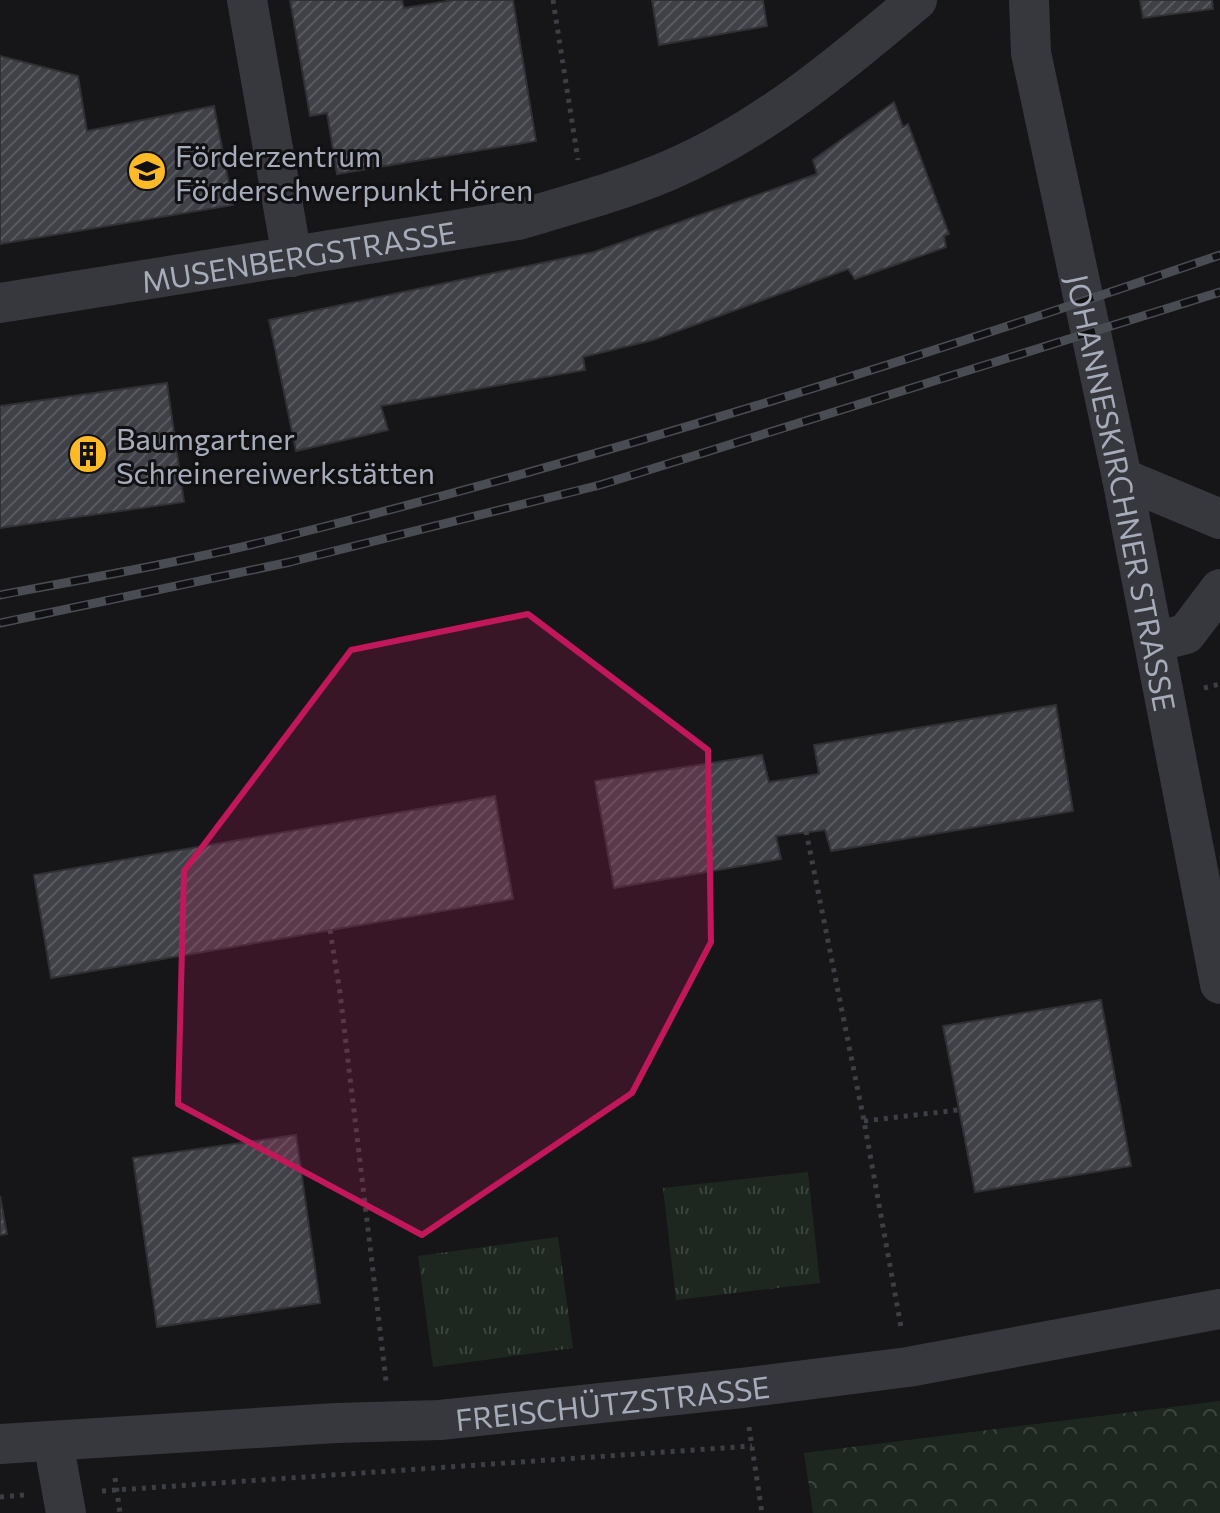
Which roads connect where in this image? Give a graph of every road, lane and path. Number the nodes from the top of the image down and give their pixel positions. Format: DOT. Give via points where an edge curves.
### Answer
graph roads {
  1 [pos="247,0"];
  2 [pos="553,0"];
  3 [pos="917,0"];
  4 [pos="1029,0"];
  5 [pos="584,201"];
  6 [pos="292,257"];
  7 [pos="0,303"];
  8 [pos="1122,478"];
  9 [pos="1220,519"];
  10 [pos="1220,589"];
  11 [pos="1154,642"];
  12 [pos="806,831"];
  13 [pos="330,930"];
  14 [pos="1220,984"];
  15 [pos="958,1110"];
  16 [pos="864,1121"];
  17 [pos="1220,1309"];
  18 [pos="908,1367"];
  19 [pos="742,1388"];
  20 [pos="390,1421"];
  21 [pos="53,1441"];
  22 [pos="0,1444"];
  23 [pos="752,1446"];
  24 [pos="0,1497"];
  25 [pos="64,1503"];
  26 [pos="762,1513"];
  1 -- 6 [label="street"];
  2 -- 5 [label="path"];
  3 -- 5 [label="street, MUSENBERGSTRASSE" via="812,88 728,140 670,170"];
  4 -- 8 [label="street, JOHANNESKIRCHNER STRASSE" via="1031,53"];
  5 -- 6 [label="street, MUSENBERGSTRASSE" via="518,220"];
  6 -- 7 [label="street, MUSENBERGSTRASSE"];
  8 -- 9 [label="street"];
  8 -- 11 [label="street, JOHANNESKIRCHNER STRASSE"];
  10 -- 11 [label="street" via="1186,634"];
  11 -- 14 [label="street, JOHANNESKIRCHNER STRASSE"];
  12 -- 16 [label="path"];
  13 -- 20 [label="path"];
  15 -- 16 [label="path"];
  16 -- 18 [label="path"];
  17 -- 18 [label="street, FREISCHÜTZSTRASSE"];
  18 -- 19 [label="street, FREISCHÜTZSTRASSE"];
  19 -- 20 [label="street, FREISCHÜTZSTRASSE"];
  19 -- 23 [label="path"];
  20 -- 21 [label="street, FREISCHÜTZSTRASSE"];
  21 -- 22 [label="street, FREISCHÜTZSTRASSE"];
  21 -- 25 [label="street"];
  23 -- 25 [label="path"];
  23 -- 26 [label="path"];
  24 -- 25 [label="path"];
}
